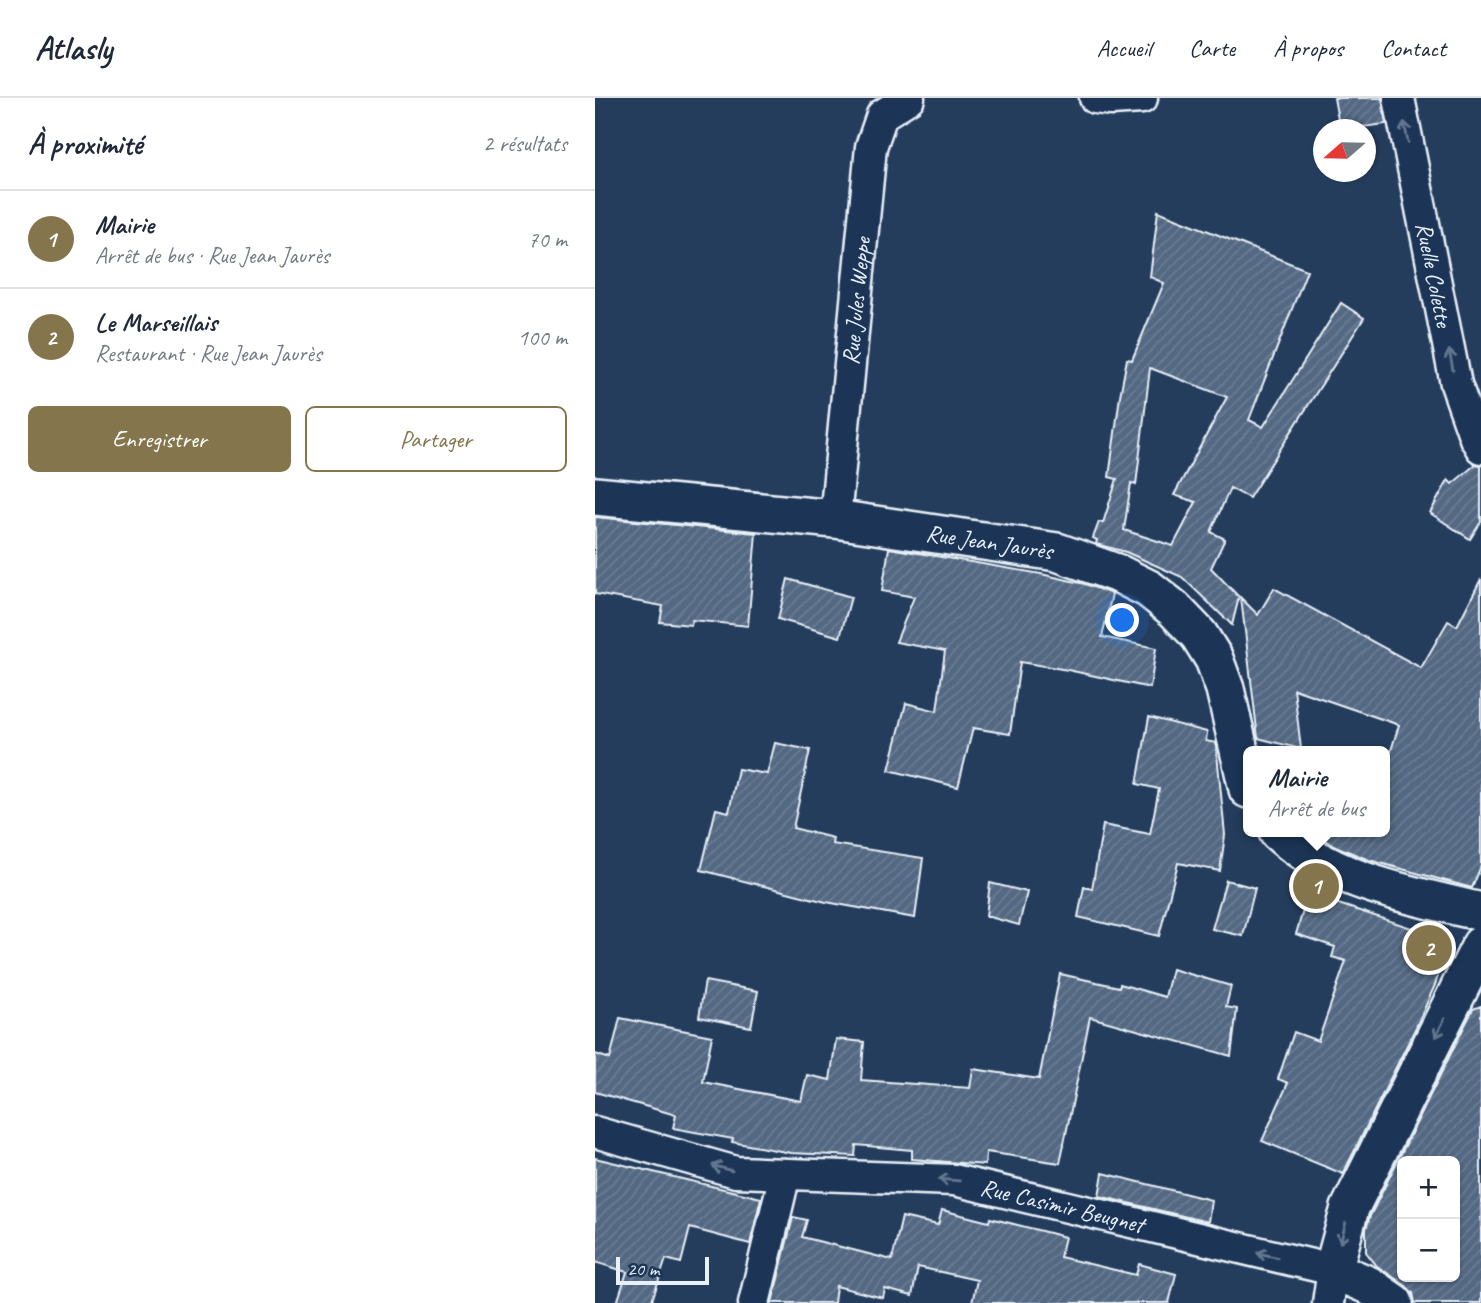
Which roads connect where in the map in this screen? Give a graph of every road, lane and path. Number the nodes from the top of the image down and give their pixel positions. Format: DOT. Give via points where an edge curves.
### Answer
graph roads {
  1 [pos="909,98"];
  2 [pos="1095,98"];
  3 [pos="1142,98"];
  4 [pos="1399,98"];
  5 [pos="1481,448"];
  6 [pos="595,496"];
  7 [pos="835,519"];
  8 [pos="1243,767"];
  9 [pos="1284,837"];
  10 [pos="1481,912"];
  11 [pos="1481,945"];
  12 [pos="1472,987"];
  13 [pos="595,1132"];
  14 [pos="785,1174"];
  15 [pos="1331,1287"];
  16 [pos="754,1303"];
  17 [pos="1394,1303"];
  1 -- 7 [label="street, Rue Jules Weppe" via="882,115 871,147"];
  2 -- 3 [label="street"];
  5 -- 4 [label="street, Ruelle Colette, one-way" via="1456,384"];
  6 -- 7 [label="street, Rue Jean Jaurès"];
  7 -- 8 [label="street, Rue Jean Jaurès" via="1057,552 1149,589 1199,635 1214,659"];
  9 -- 10 [label="street" via="1310,858 1343,875"];
  11 -- 12 [label="street"];
  12 -- 15 [label="street, one-way" via="1350,1208"];
  14 -- 13 [label="street, Rue Casimir Beugnet, one-way" via="736,1172"];
  15 -- 14 [label="street, Rue Casimir Beugnet, one-way" via="954,1180"];
  14 -- 16 [label="street"];
  15 -- 17 [label="street" via="1368,1285"];
}
